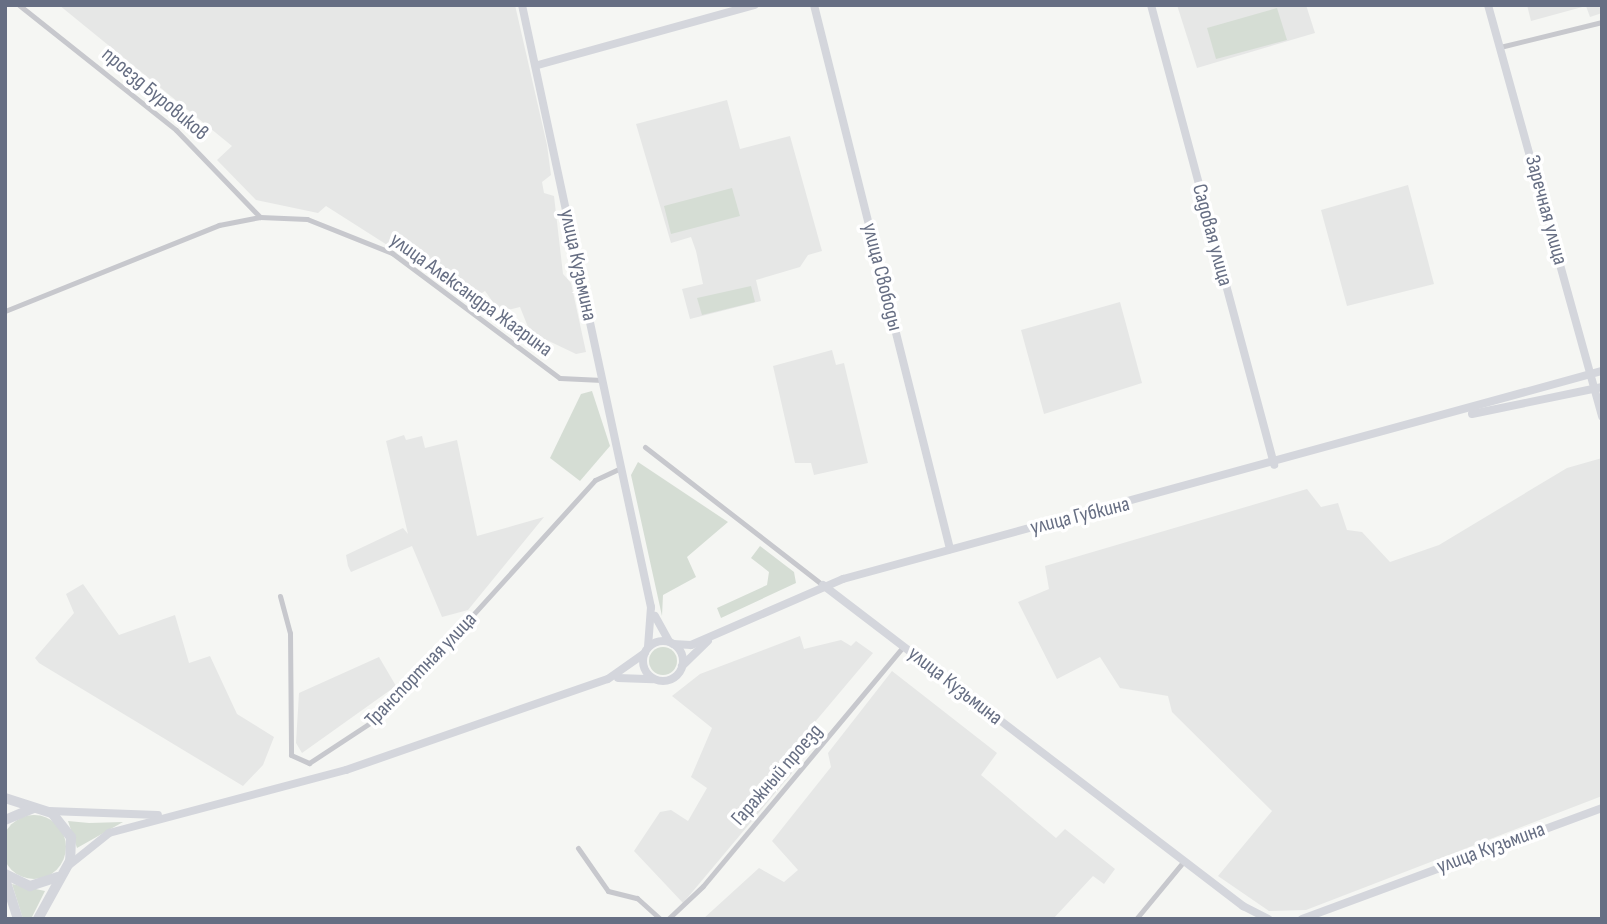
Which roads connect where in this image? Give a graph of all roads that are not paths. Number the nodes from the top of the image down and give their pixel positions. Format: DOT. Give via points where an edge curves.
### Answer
graph roads {
  1 [pos="19,5"];
  2 [pos="522,5"];
  3 [pos="755,5"];
  4 [pos="814,5"];
  5 [pos="1151,5"];
  6 [pos="1488,5"];
  7 [pos="1602,22"];
  8 [pos="1500,47"];
  9 [pos="538,65"];
  10 [pos="260,217"];
  11 [pos="5,312"];
  12 [pos="1602,371"];
  13 [pos="1591,375"];
  14 [pos="603,380"];
  15 [pos="1598,388"];
  16 [pos="1602,416"];
  17 [pos="1452,417"];
  18 [pos="645,447"];
  19 [pos="1274,465"];
  20 [pos="621,468"];
  21 [pos="950,549"];
  22 [pos="823,585"];
  23 [pos="280,596"];
  24 [pos="651,607"];
  25 [pos="716,635"];
  26 [pos="671,643"];
  27 [pos="903,647"];
  28 [pos="646,650"];
  29 [pos="681,669"];
  30 [pos="608,679"];
  31 [pos="660,680"];
  32 [pos="5,798"];
  33 [pos="1602,808"];
  34 [pos="41,809"];
  35 [pos="175,814"];
  36 [pos="5,820"];
  37 [pos="578,848"];
  38 [pos="1184,860"];
  39 [pos="64,871"];
  40 [pos="5,876"];
  41 [pos="18,919"];
  42 [pos="38,919"];
  43 [pos="660,919"];
  44 [pos="668,919"];
  45 [pos="1136,919"];
  46 [pos="1268,919"];
  47 [pos="1302,919"];
  1 -- 10 [label="street, проезд Буровиков" via="176,130"];
  2 -- 9 [label="main road, улица Кузьмина"];
  3 -- 9 [label="main road"];
  4 -- 21 [label="main road, улица Свободы"];
  5 -- 19 [label="main road, Садовая улица"];
  6 -- 8 [label="main road, Заречная улица"];
  7 -- 8 [label="street"];
  8 -- 13 [label="main road, Заречная улица"];
  9 -- 14 [label="main road, улица Кузьмина"];
  10 -- 11 [label="street, улица Александра Жагрина" via="203,230"];
  10 -- 14 [label="street, улица Александра Жагрина" via="318,221 364,238 560,378"];
  12 -- 13 [label="main road, улица Губкина"];
  13 -- 15 [label="main road, Заречная улица"];
  13 -- 17 [label="main road, улица Губкина"];
  14 -- 20 [label="main road, улица Кузьмина"];
  15 -- 16 [label="main road, Заречная улица"];
  15 -- 17 [label="main road, улица Губкина"];
  17 -- 19 [label="main road, улица Губкина"];
  18 -- 22 [label="street, улица Кузьмина"];
  19 -- 21 [label="main road, улица Губкина"];
  20 -- 23 [label="street, Транспортная улица" via="594,480 382,715 309,763 297,762 290,751 290,633"];
  20 -- 24 [label="main road, улица Кузьмина"];
  21 -- 22 [label="main road, улица Губкина"];
  22 -- 25 [label="main road, улица Губкина"];
  22 -- 27 [label="main road, улица Кузьмина"];
  24 -- 26 [label="main road"];
  24 -- 28 [label="main road"];
  25 -- 26 [label="main road"];
  25 -- 29 [label="main road"];
  26 -- 28 [label="main road"];
  26 -- 29 [label="main road" via="682,655"];
  27 -- 38 [label="main road, улица Кузьмина"];
  27 -- 44 [label="street, Гаражный проезд" via="703,886"];
  28 -- 30 [label="main road"];
  28 -- 31 [label="main road" via="645,669"];
  29 -- 31 [label="main road"];
  30 -- 31 [label="main road"];
  30 -- 35 [label="main road, Транспортная улица" via="346,770"];
  32 -- 34 [label="highway"];
  33 -- 47 [label="main road, улица Кузьмина"];
  34 -- 35 [label="main road" via="80,816"];
  34 -- 36 [label="highway"];
  34 -- 39 [label="highway" via="69,833"];
  35 -- 39 [label="main road" via="103,836"];
  37 -- 43 [label="street" via="608,891 637,898"];
  38 -- 45 [label="street"];
  38 -- 46 [label="main road, улица Кузьмина"];
  39 -- 40 [label="highway" via="33,886"];
  39 -- 42 [label="highway"];
  40 -- 41 [label="highway"];
}
